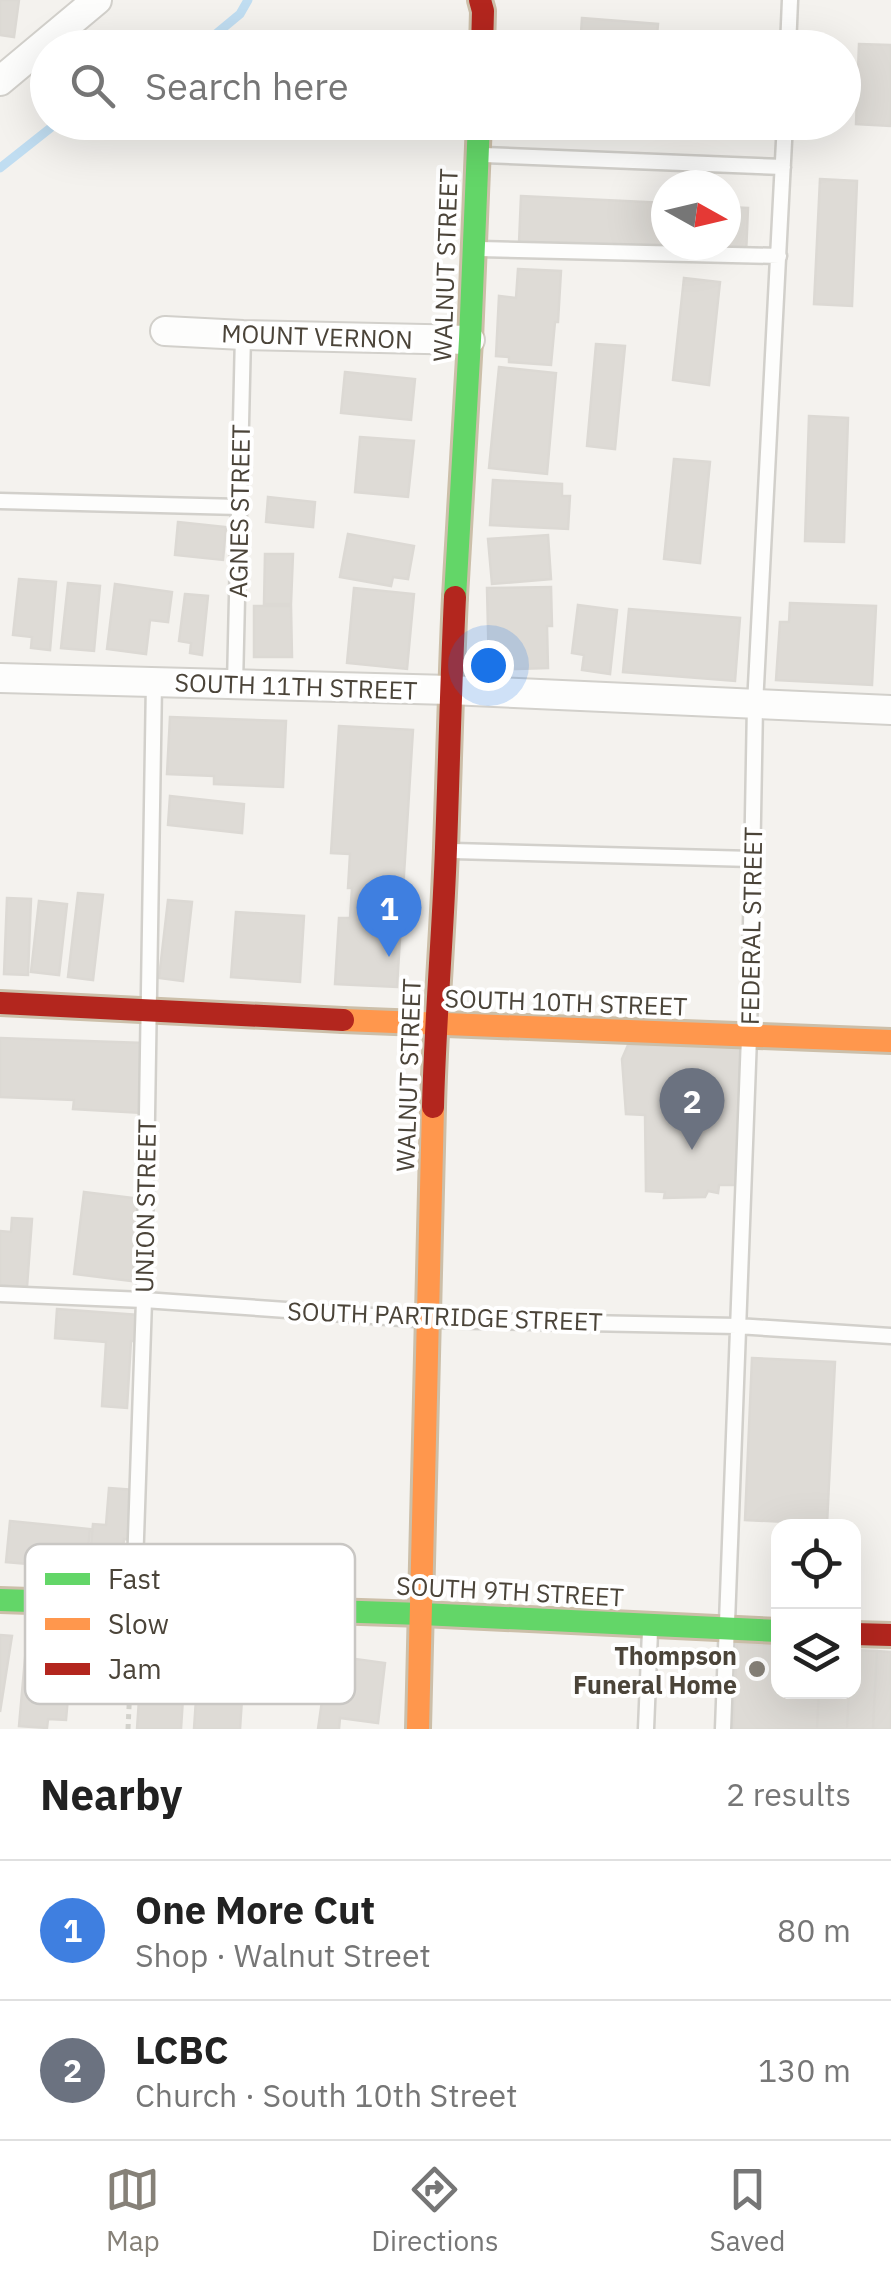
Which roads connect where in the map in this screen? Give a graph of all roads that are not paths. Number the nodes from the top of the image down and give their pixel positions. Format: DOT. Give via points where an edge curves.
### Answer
graph roads {
  1 [pos="97,0"];
  2 [pos="480,0"];
  3 [pos="790,0"];
  4 [pos="61,30"];
  5 [pos="482,30"];
  6 [pos="789,30"];
  7 [pos="30,56"];
  8 [pos="0,81"];
  9 [pos="478,140"];
  10 [pos="784,140"];
  11 [pos="478,154"];
  12 [pos="783,166"];
  13 [pos="473,249"];
  14 [pos="780,256"];
  15 [pos="165,331"];
  16 [pos="243,335"];
  17 [pos="470,340"];
  18 [pos="0,501"];
  19 [pos="240,507"];
  20 [pos="0,678"];
  21 [pos="154,682"];
  22 [pos="235,686"];
  23 [pos="450,690"];
  24 [pos="755,705"];
  25 [pos="891,710"];
  26 [pos="446,850"];
  27 [pos="752,859"];
  28 [pos="0,1003"];
  29 [pos="149,1011"];
  30 [pos="435,1024"];
  31 [pos="748,1037"];
  32 [pos="891,1040"];
  33 [pos="0,1294"];
  34 [pos="144,1300"];
  35 [pos="430,1320"];
  36 [pos="737,1326"];
  37 [pos="891,1336"];
  38 [pos="136,1544"];
  39 [pos="0,1600"];
  40 [pos="25,1601"];
  41 [pos="355,1612"];
  42 [pos="422,1614"];
  43 [pos="651,1625"];
  44 [pos="728,1628"];
  45 [pos="771,1631"];
  46 [pos="861,1634"];
  47 [pos="891,1636"];
  48 [pos="418,1729"];
  49 [pos="646,1729"];
  50 [pos="723,1729"];
  1 -- 4 [label="street"];
  2 -- 5 [label="highway"];
  3 -- 6 [label="lane"];
  7 -- 8 [label="street"];
  9 -- 11 [label="highway, WALNUT STREET"];
  10 -- 12 [label="lane, FEDERAL STREET"];
  11 -- 12 [label="lane"];
  11 -- 13 [label="highway, WALNUT STREET"];
  12 -- 14 [label="lane, FEDERAL STREET"];
  13 -- 14 [label="lane"];
  13 -- 17 [label="highway, WALNUT STREET"];
  14 -- 24 [label="lane, FEDERAL STREET"];
  15 -- 16 [label="street, MOUNT VERNON"];
  16 -- 17 [label="street, MOUNT VERNON"];
  16 -- 19 [label="lane, AGNES STREET"];
  17 -- 23 [label="highway, WALNUT STREET"];
  18 -- 19 [label="lane"];
  19 -- 22 [label="lane, AGNES STREET"];
  20 -- 21 [label="street, SOUTH 11TH STREET"];
  21 -- 22 [label="street, SOUTH 11TH STREET"];
  21 -- 29 [label="lane, UNION STREET"];
  22 -- 23 [label="street, SOUTH 11TH STREET"];
  23 -- 24 [label="street, SOUTH 11TH STREET"];
  23 -- 26 [label="highway, WALNUT STREET"];
  24 -- 25 [label="street, SOUTH 11TH STREET"];
  24 -- 27 [label="lane, FEDERAL STREET"];
  26 -- 27 [label="lane"];
  26 -- 30 [label="highway, WALNUT STREET"];
  27 -- 31 [label="lane, FEDERAL STREET"];
  28 -- 29 [label="highway, SOUTH 10TH STREET"];
  29 -- 30 [label="highway, SOUTH 10TH STREET"];
  29 -- 34 [label="lane, UNION STREET"];
  30 -- 31 [label="highway, SOUTH 10TH STREET"];
  30 -- 35 [label="highway, WALNUT STREET"];
  31 -- 32 [label="highway, SOUTH 10TH STREET"];
  31 -- 36 [label="lane, FEDERAL STREET"];
  33 -- 34 [label="lane, SOUTH PARTRIDGE STREET"];
  34 -- 35 [label="lane, SOUTH PARTRIDGE STREET"];
  34 -- 38 [label="lane, UNION STREET"];
  35 -- 36 [label="lane, SOUTH PARTRIDGE STREET"];
  35 -- 42 [label="highway, WALNUT STREET"];
  36 -- 37 [label="lane, SOUTH PARTRIDGE STREET"];
  36 -- 44 [label="lane, FEDERAL STREET"];
  39 -- 40 [label="highway, SOUTH 9TH STREET"];
  41 -- 42 [label="highway, SOUTH 9TH STREET"];
  42 -- 43 [label="highway, SOUTH 9TH STREET"];
  42 -- 48 [label="highway, WALNUT STREET"];
  43 -- 44 [label="highway, SOUTH 9TH STREET"];
  43 -- 49 [label="lane"];
  44 -- 45 [label="highway, SOUTH 9TH STREET"];
  44 -- 50 [label="lane, FEDERAL STREET"];
  46 -- 47 [label="highway"];
}
